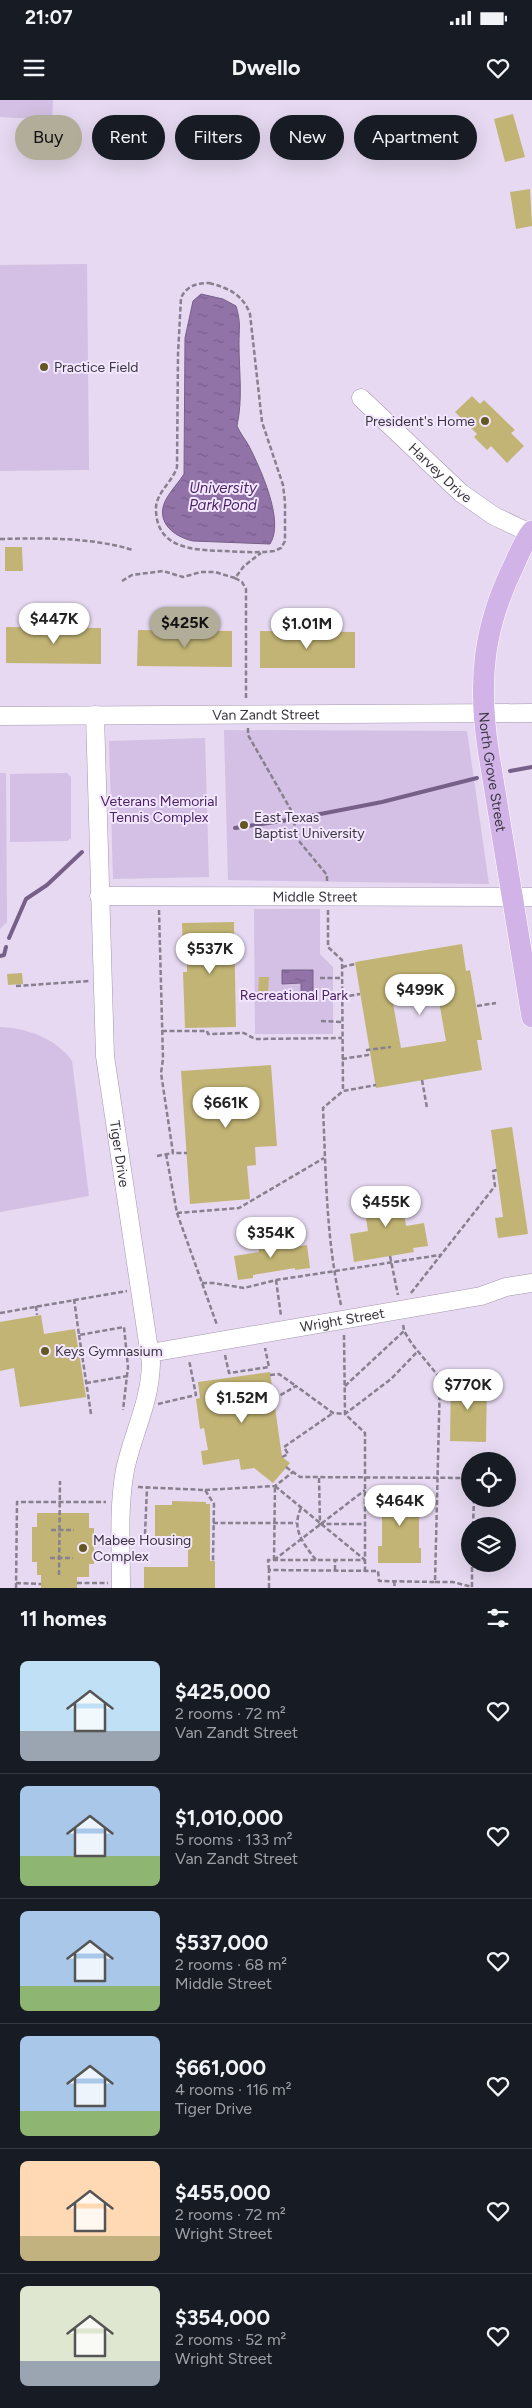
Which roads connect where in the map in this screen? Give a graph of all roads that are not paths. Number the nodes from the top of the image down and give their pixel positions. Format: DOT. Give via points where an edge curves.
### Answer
graph roads {
  1 [pos="361,398"];
  2 [pos="531,528"];
  3 [pos="483,713"];
  4 [pos="532,713"];
  5 [pos="95,715"];
  6 [pos="0,716"];
  7 [pos="99,896"];
  8 [pos="522,897"];
  9 [pos="532,1017"];
  10 [pos="532,1283"];
  11 [pos="150,1353"];
  12 [pos="120,1586"];
  1 -- 2 [label="street, Harvey Drive" via="461,493 494,516"];
  2 -- 3 [label="main road, North Grove Street" via="492,619 483,667"];
  3 -- 4 [label="street, Van Zandt Street"];
  3 -- 5 [label="street, Van Zandt Street"];
  3 -- 8 [label="main road, North Grove Street"];
  5 -- 6 [label="street, Van Zandt Street"];
  5 -- 7 [label="street, Tiger Drive"];
  7 -- 8 [label="street, Middle Street"];
  7 -- 11 [label="street, Tiger Drive" via="108,1080"];
  8 -- 9 [label="main road, North Grove Street"];
  10 -- 11 [label="street, Wright Street" via="506,1287 481,1296"];
  11 -- 12 [label="street, Tiger Drive" via="147,1401 125,1470 120,1516"];
}
